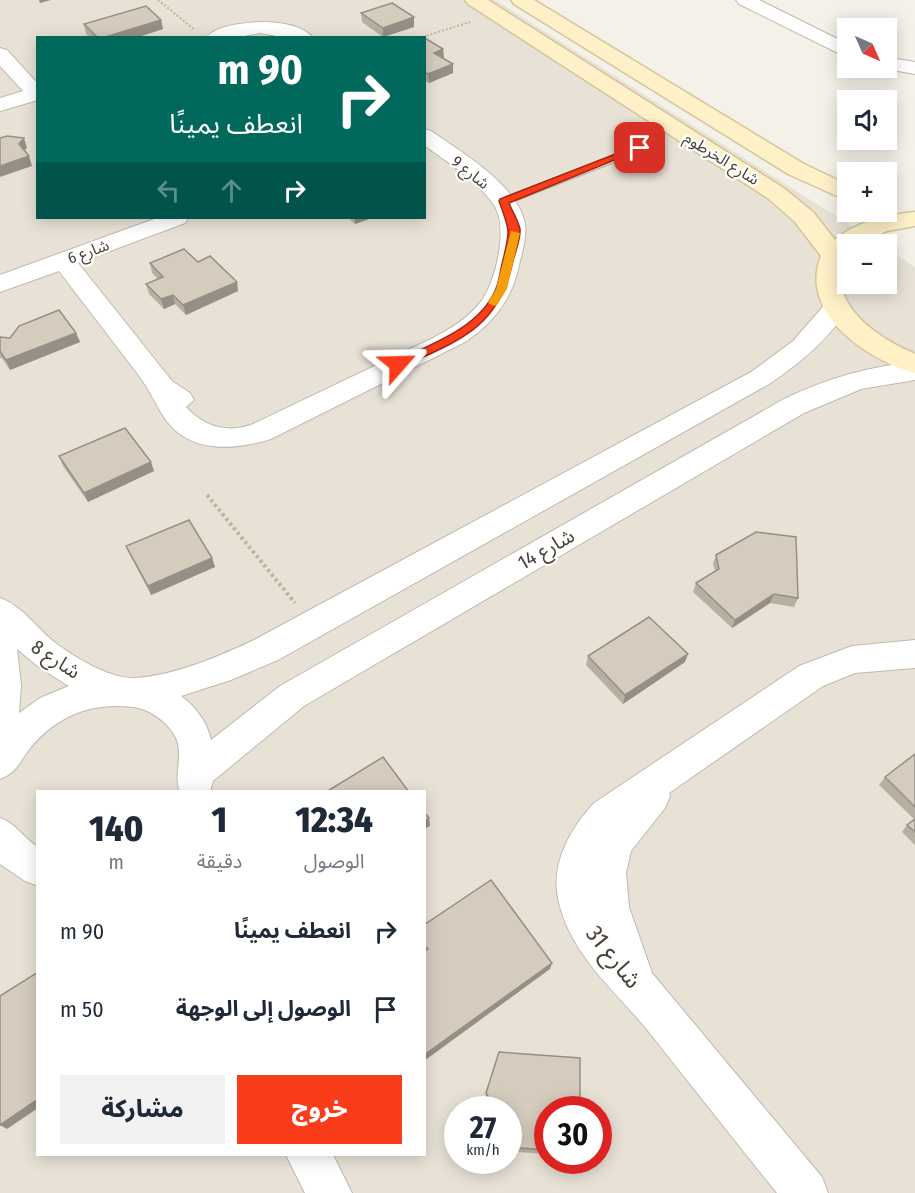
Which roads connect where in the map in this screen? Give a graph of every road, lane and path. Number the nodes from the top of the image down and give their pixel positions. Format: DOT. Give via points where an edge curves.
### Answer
graph roads {
  1 [pos="158,0"];
  2 [pos="475,0"];
  3 [pos="521,0"];
  4 [pos="758,2"];
  5 [pos="496,14"];
  6 [pos="194,30"];
  7 [pos="221,36"];
  8 [pos="243,36"];
  9 [pos="272,36"];
  10 [pos="300,36"];
  11 [pos="425,36"];
  12 [pos="837,46"];
  13 [pos="0,54"];
  14 [pos="897,65"];
  15 [pos="915,68"];
  16 [pos="36,92"];
  17 [pos="36,93"];
  18 [pos="0,105"];
  19 [pos="426,137"];
  20 [pos="640,148"];
  21 [pos="837,189"];
  22 [pos="504,201"];
  23 [pos="897,211"];
  24 [pos="915,217"];
  25 [pos="174,219"];
  26 [pos="834,255"];
  27 [pos="63,260"];
  28 [pos="0,284"];
  29 [pos="837,307"];
  30 [pos="915,364"];
  31 [pos="915,371"];
  32 [pos="207,495"];
  33 [pos="0,611"];
  34 [pos="313,624"];
  35 [pos="0,643"];
  36 [pos="915,654"];
  37 [pos="130,691"];
  38 [pos="0,747"];
  39 [pos="0,763"];
  40 [pos="196,782"];
  41 [pos="0,835"];
  42 [pos="36,867"];
  43 [pos="36,868"];
  44 [pos="0,875"];
  45 [pos="309,1156"];
  46 [pos="330,1193"];
  47 [pos="806,1193"];
  1 -- 6 [label="path"];
  2 -- 5 [label="main road, شارع الخرطوم"];
  3 -- 21 [label="main road, شارع الخرطوم" via="796,170"];
  4 -- 12 [label="street"];
  5 -- 11 [label="path"];
  5 -- 26 [label="main road, شارع الخرطوم" via="777,194 804,217"];
  7 -- 10 [label="street" via="264,27"];
  8 -- 9 [label="street"];
  13 -- 16 [label="street"];
  14 -- 15 [label="street"];
  17 -- 18 [label="street"];
  19 -- 22 [label="street, شارع 9"];
  20 -- 22 [label="lane"];
  22 -- 27 [label="street, شارع 9" via="515,230 501,289 485,313 440,345 251,436 216,438 179,418 164,387"];
  23 -- 24 [label="main road"];
  24 -- 26 [label="main road" via="861,231"];
  25 -- 27 [label="street, شارع 6"];
  26 -- 29 [label="main road" via="828,271 829,288"];
  27 -- 28 [label="street, شارع 6"];
  29 -- 30 [label="main road" via="851,326 873,343"];
  29 -- 34 [label="street" via="801,350 760,378"];
  31 -- 40 [label="street, شارع 14" via="862,378 794,406 292,696"];
  32 -- 34 [label="path"];
  33 -- 37 [label="street, شارع 8" via="24,638 58,664 99,684"];
  34 -- 37 [label="street" via="217,673"];
  35 -- 38 [label="street, شارع 8" via="4,686"];
  36 -- 47 [label="street, شارع 31" via="852,660 811,676 670,774 610,856 607,890 620,941 651,1002"];
  37 -- 39 [label="street" via="93,692 64,702 37,718 15,739"];
  37 -- 40 [label="street, شارع 8" via="160,699 178,711 191,728 199,748"];
  41 -- 42 [label="street" via="15,854"];
  43 -- 44 [label="street"];
  45 -- 46 [label="street"];
}
